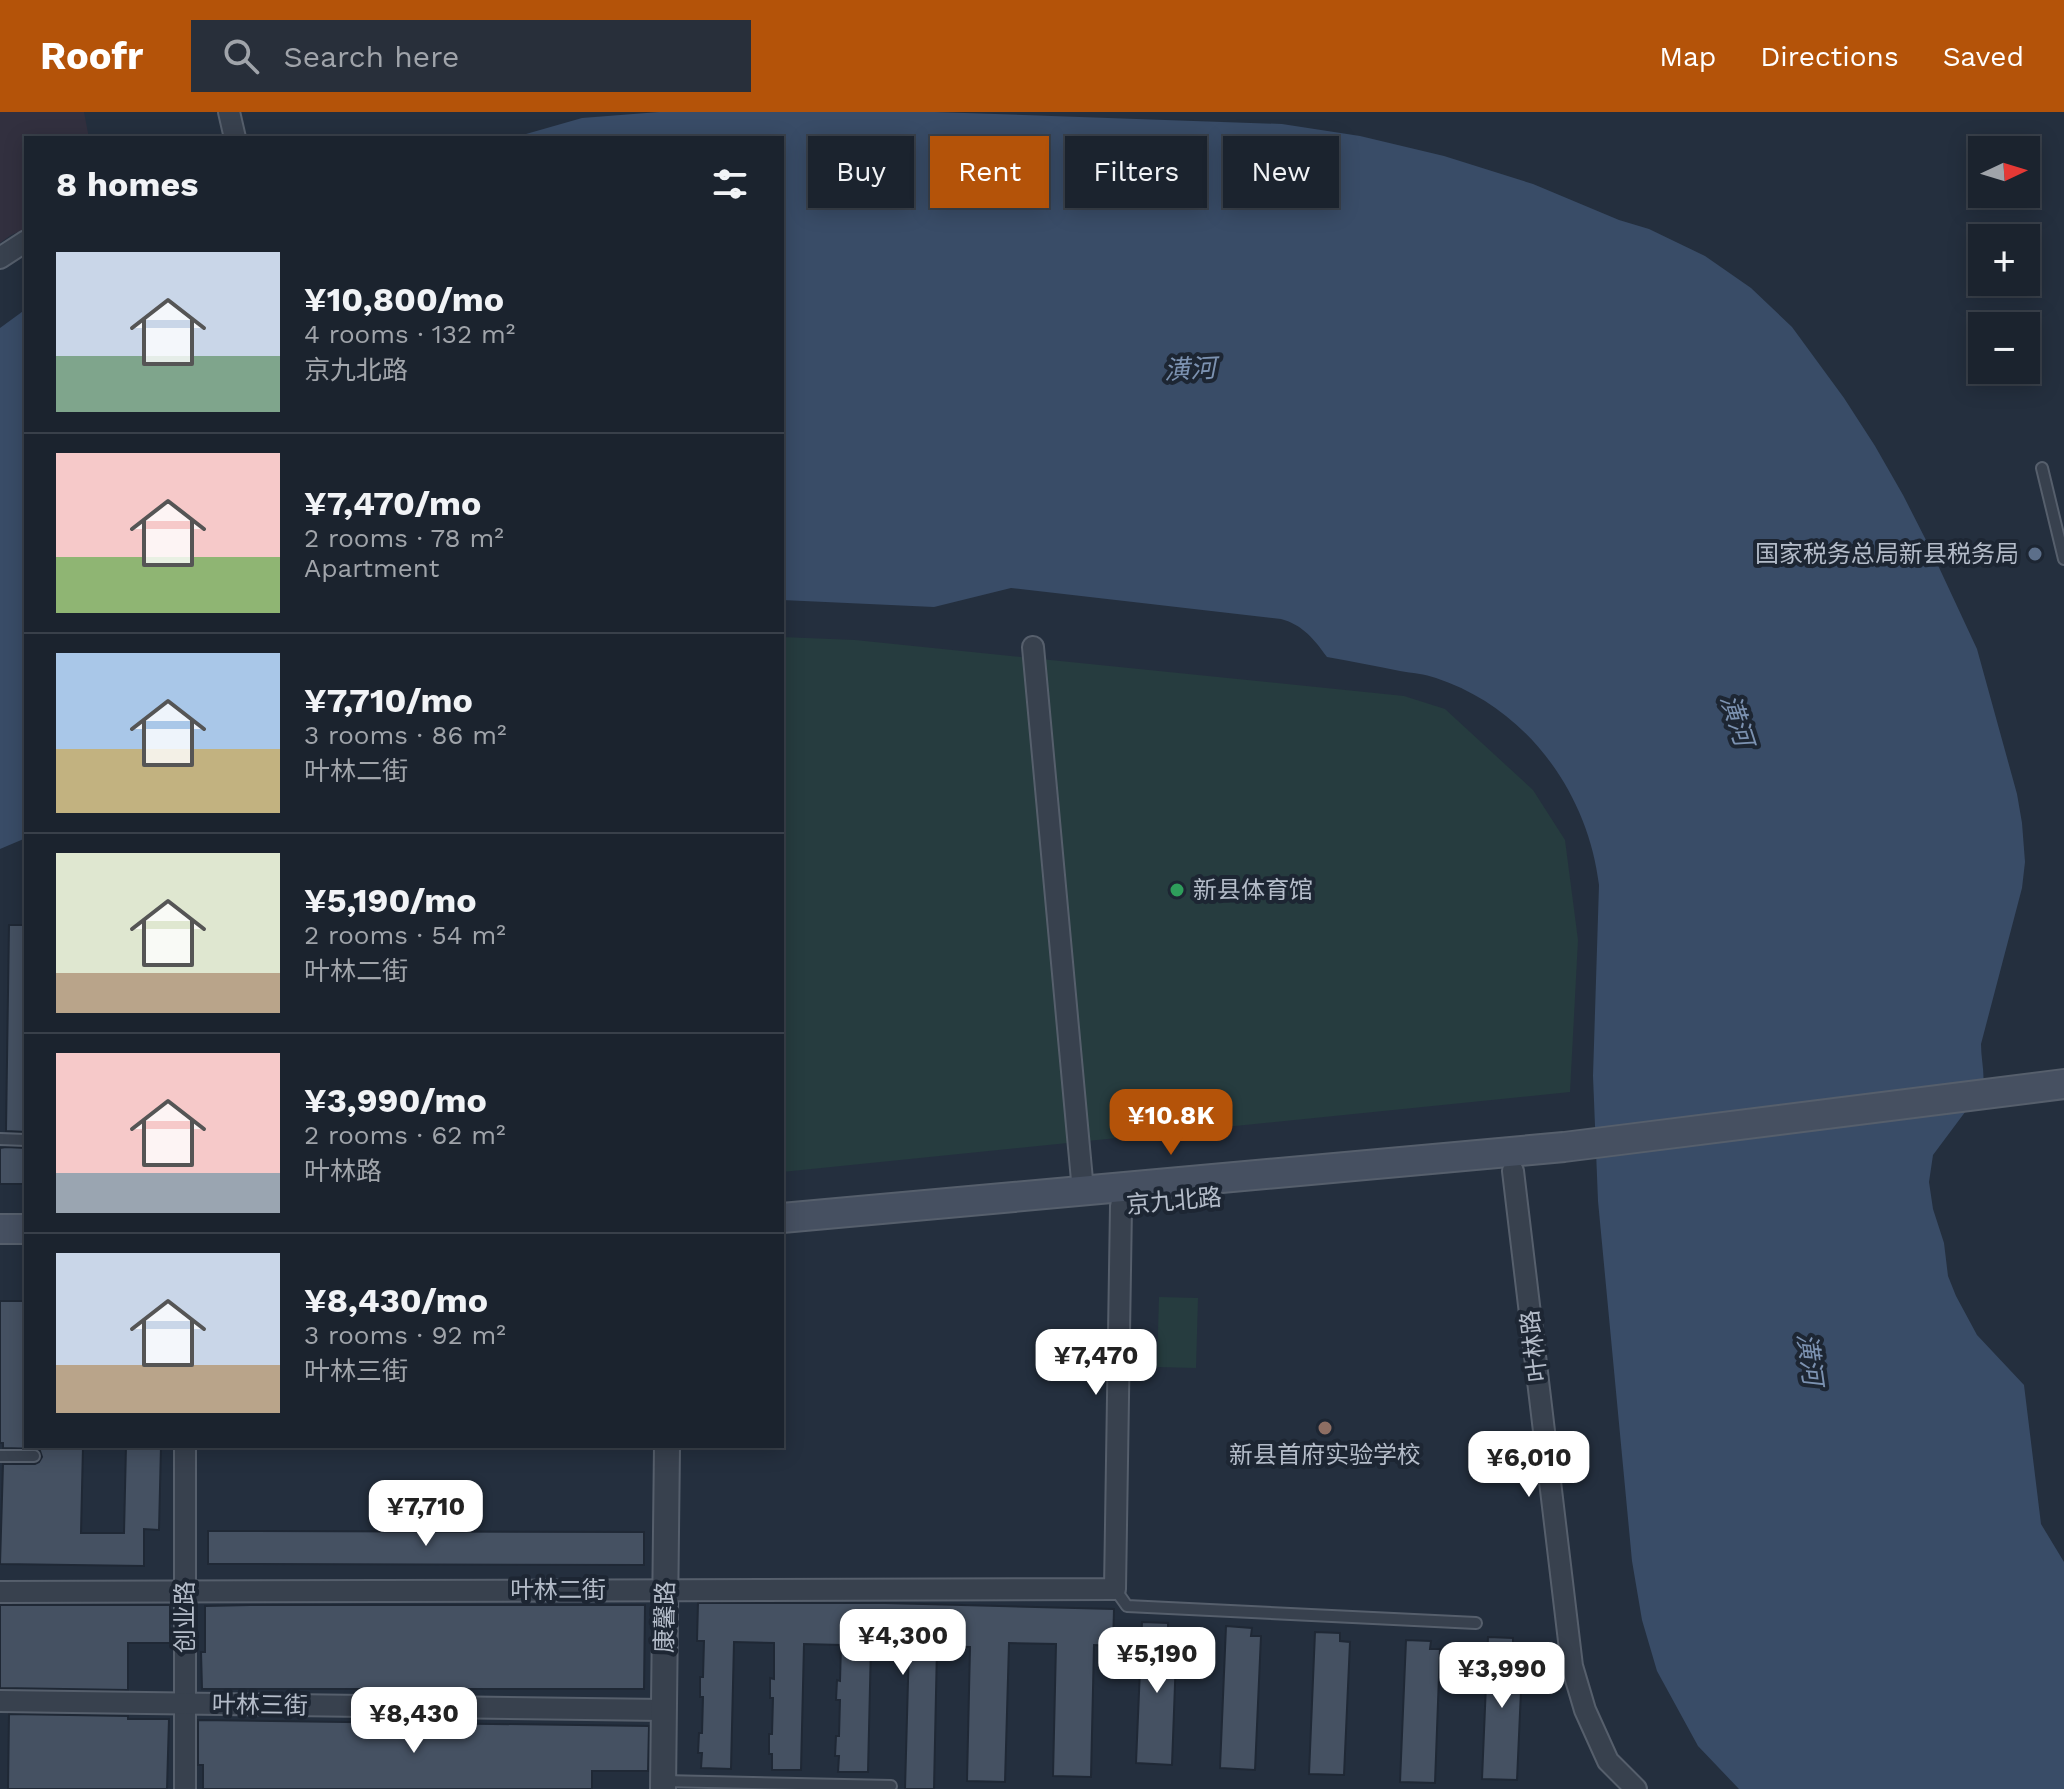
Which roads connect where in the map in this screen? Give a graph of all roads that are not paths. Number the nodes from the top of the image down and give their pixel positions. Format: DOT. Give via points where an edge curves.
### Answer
graph roads {
  1 [pos="229,112"];
  2 [pos="235,136"];
  3 [pos="24,242"];
  4 [pos="0,258"];
  5 [pos="2042,468"];
  6 [pos="2064,559"];
  7 [pos="1033,647"];
  8 [pos="2060,1095"];
  9 [pos="0,1139"];
  10 [pos="24,1140"];
  11 [pos="1565,1156"];
  12 [pos="1513,1171"];
  13 [pos="1083,1191"];
  14 [pos="1121,1206"];
  15 [pos="784,1218"];
  16 [pos="0,1229"];
  17 [pos="24,1229"];
  18 [pos="784,1237"];
  19 [pos="0,1248"];
  20 [pos="24,1248"];
  21 [pos="185,1448"];
  22 [pos="667,1448"];
  23 [pos="0,1456"];
  24 [pos="34,1456"];
  25 [pos="1115,1589"];
  26 [pos="665,1590"];
  27 [pos="185,1591"];
  28 [pos="0,1592"];
  29 [pos="1476,1623"];
  30 [pos="0,1701"];
  31 [pos="185,1704"];
  32 [pos="664,1710"];
  33 [pos="663,1785"];
  34 [pos="891,1786"];
  35 [pos="185,1789"];
  36 [pos="1636,1789"];
  1 -- 2 [label="street"];
  3 -- 4 [label="street"];
  5 -- 6 [label="lane"];
  7 -- 13 [label="street"];
  8 -- 11 [label="main road"];
  9 -- 10 [label="lane"];
  11 -- 12 [label="main road, 京九北路"];
  11 -- 13 [label="main road, 京九北路"];
  12 -- 14 [label="main road, 京九北路"];
  12 -- 36 [label="street, 叶林路" via="1572,1666 1608,1761"];
  13 -- 15 [label="main road, 京九北路"];
  14 -- 18 [label="main road, 京九北路"];
  14 -- 25 [label="street"];
  16 -- 17 [label="main road"];
  19 -- 20 [label="main road"];
  21 -- 27 [label="street, 创业路"];
  22 -- 26 [label="street, 康馨路"];
  23 -- 24 [label="lane"];
  25 -- 26 [label="street, 叶林二街"];
  25 -- 29 [label="lane" via="1127,1606"];
  26 -- 27 [label="street, 叶林二街"];
  26 -- 32 [label="street, 康馨路"];
  27 -- 28 [label="street, 叶林二街"];
  27 -- 31 [label="street, 创业路"];
  30 -- 31 [label="street, 叶林三街"];
  31 -- 32 [label="street, 叶林三街"];
  31 -- 35 [label="street, 创业路"];
  32 -- 33 [label="street, 康馨路"];
  33 -- 34 [label="lane"];
}
